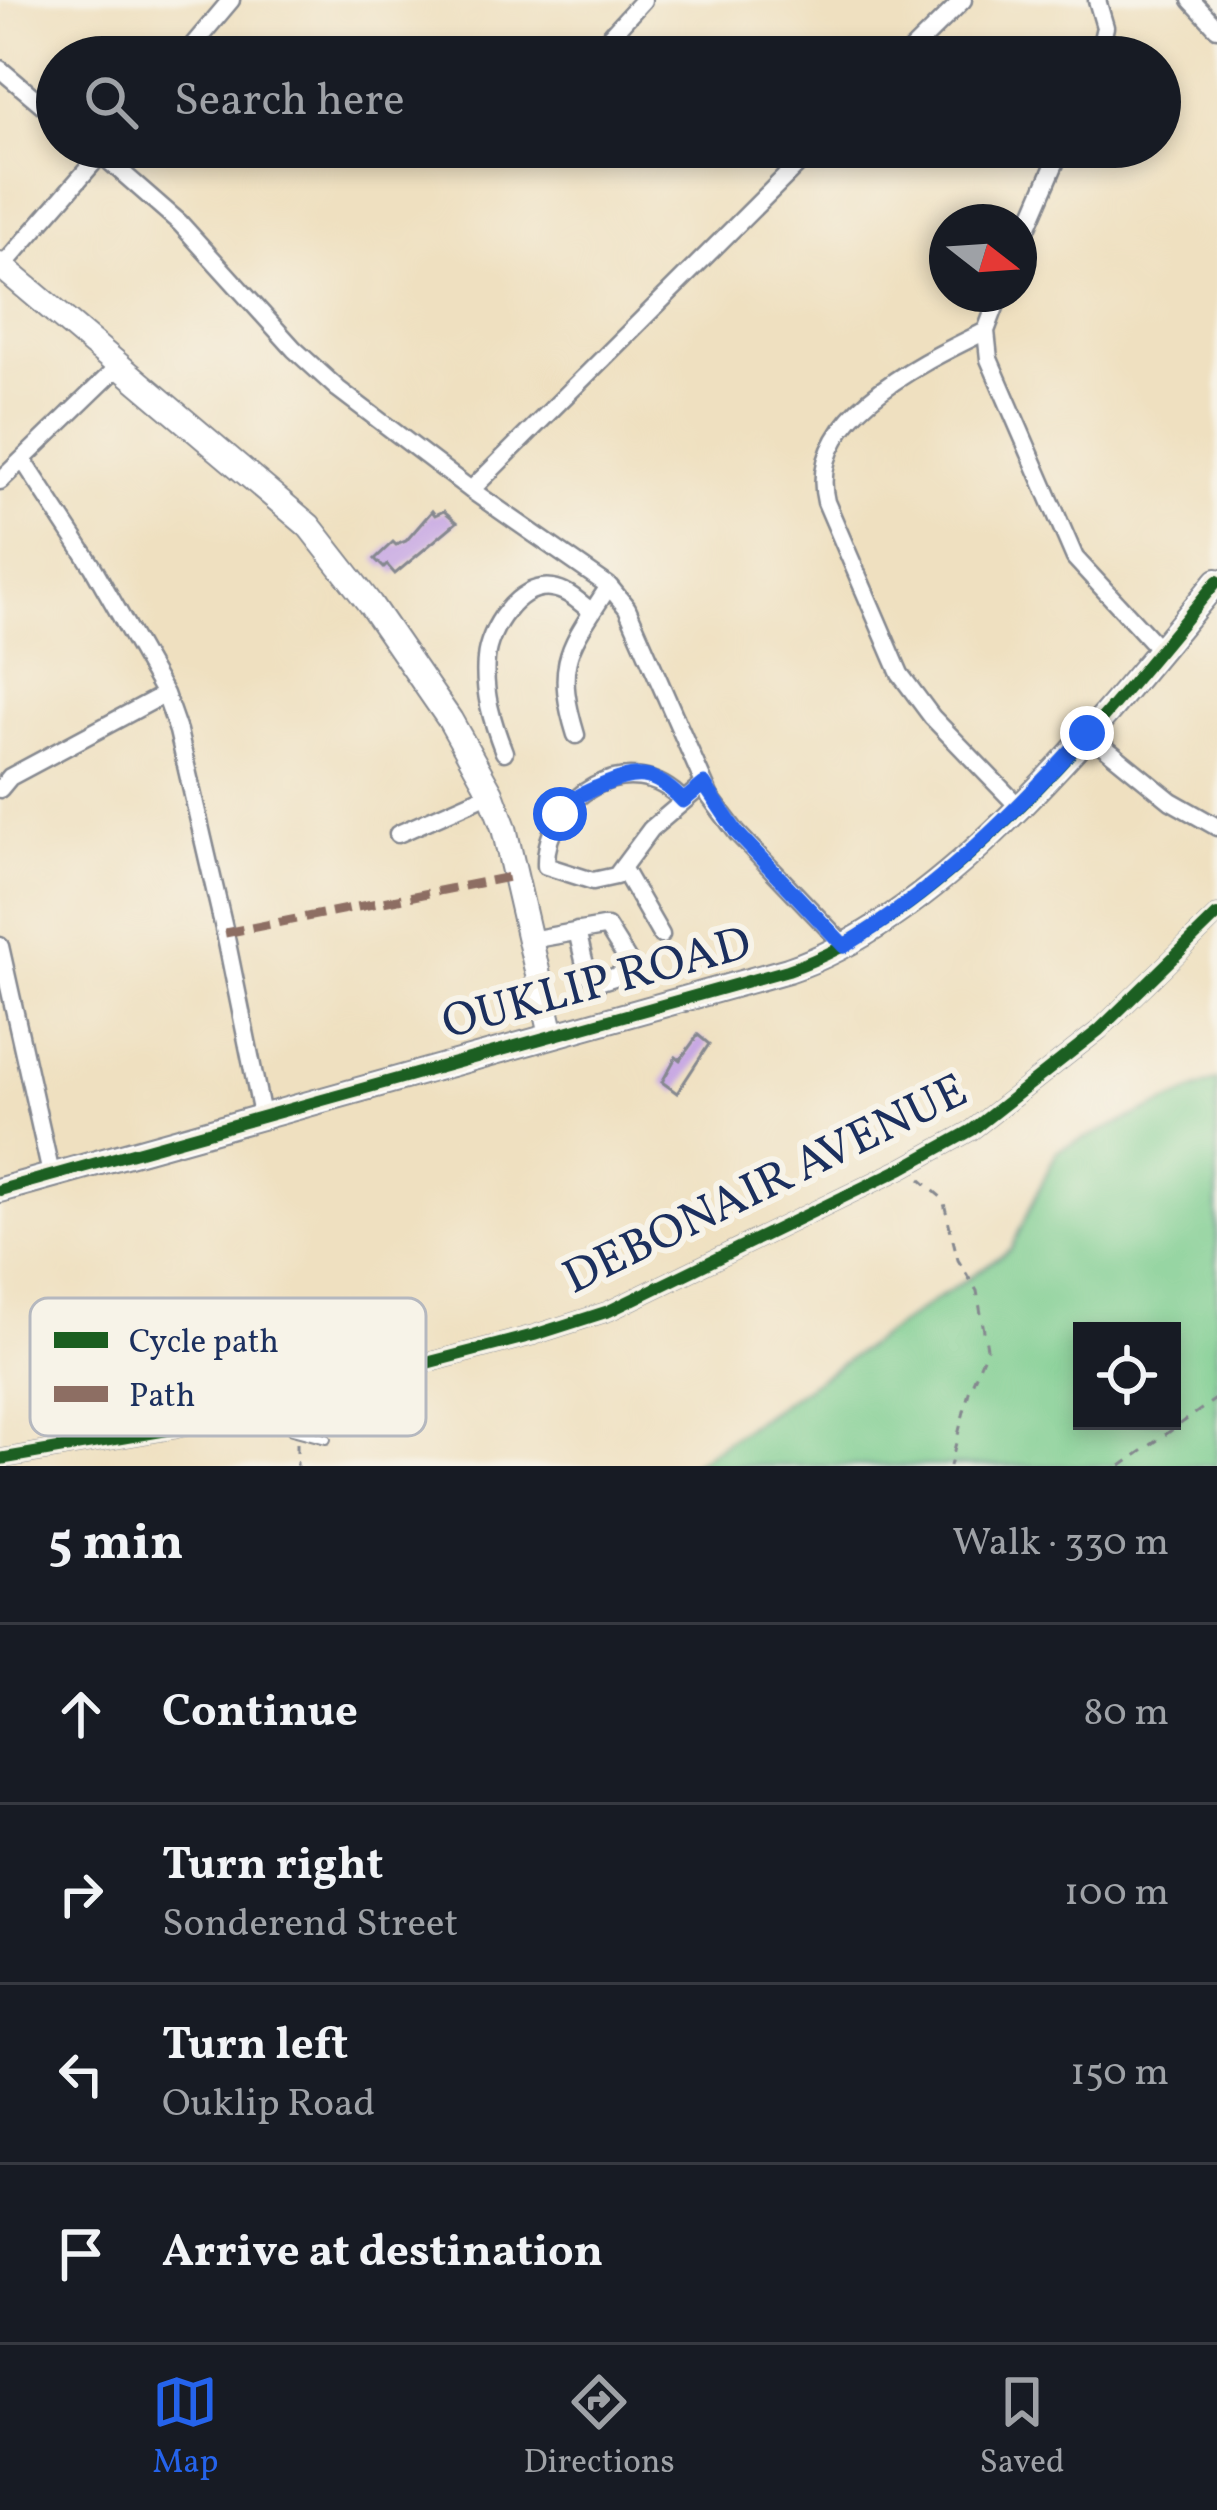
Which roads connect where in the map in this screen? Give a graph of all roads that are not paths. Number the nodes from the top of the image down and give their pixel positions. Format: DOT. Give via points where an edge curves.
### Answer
graph roads {
  1 [pos="643,0"];
  2 [pos="963,0"];
  3 [pos="1097,0"];
  4 [pos="1191,0"];
  5 [pos="227,2"];
  6 [pos="1215,22"];
  7 [pos="200,36"];
  8 [pos="610,36"];
  9 [pos="926,36"];
  10 [pos="1103,36"];
  11 [pos="0,69"];
  12 [pos="36,99"];
  13 [pos="84,168"];
  14 [pos="121,168"];
  15 [pos="793,168"];
  16 [pos="1053,168"];
  17 [pos="1037,205"];
  18 [pos="1,266"];
  19 [pos="993,312"];
  20 [pos="986,332"];
  21 [pos="119,366"];
  22 [pos="23,460"];
  23 [pos="0,481"];
  24 [pos="471,490"];
  25 [pos="1217,581"];
  26 [pos="609,586"];
  27 [pos="592,612"];
  28 [pos="1160,650"];
  29 [pos="166,694"];
  30 [pos="1087,733"];
  31 [pos="575,735"];
  32 [pos="504,752"];
  33 [pos="704,784"];
  34 [pos="0,789"];
  35 [pos="491,793"];
  36 [pos="683,801"];
  37 [pos="1019,807"];
  38 [pos="1217,827"];
  39 [pos="398,834"];
  40 [pos="623,869"];
  41 [pos="1217,915"];
  42 [pos="577,931"];
  43 [pos="661,935"];
  44 [pos="530,940"];
  45 [pos="0,946"];
  46 [pos="844,946"];
  47 [pos="552,1035"];
  48 [pos="262,1115"];
  49 [pos="51,1174"];
  50 [pos="0,1190"];
  51 [pos="426,1361"];
  52 [pos="133,1436"];
  53 [pos="315,1436"];
  54 [pos="326,1439"];
  55 [pos="0,1459"];
  1 -- 8 [label="street"];
  2 -- 9 [label="street"];
  3 -- 10 [label="street"];
  4 -- 6 [label="street"];
  5 -- 7 [label="street"];
  11 -- 12 [label="street"];
  13 -- 18 [label="street"];
  14 -- 24 [label="street" via="294,349"];
  15 -- 24 [label="street"];
  16 -- 17 [label="street"];
  18 -- 21 [label="street"];
  19 -- 20 [label="street"];
  20 -- 28 [label="street" via="989,359 1075,557"];
  20 -- 37 [label="street" via="885,388 831,443 821,470 826,502 900,674"];
  21 -- 22 [label="street"];
  21 -- 35 [label="street" via="309,526 450,720"];
  22 -- 23 [label="street"];
  22 -- 29 [label="street"];
  24 -- 26 [label="street"];
  25 -- 28 [label="street, OUKLIP ROAD"];
  26 -- 27 [label="street"];
  26 -- 33 [label="street" via="627,608"];
  27 -- 31 [label="street" via="564,671"];
  27 -- 32 [label="street" via="560,590 541,588 500,619 488,644 485,687"];
  28 -- 30 [label="street, OUKLIP ROAD"];
  29 -- 34 [label="street"];
  29 -- 48 [label="street"];
  30 -- 37 [label="street, OUKLIP ROAD"];
  30 -- 38 [label="street" via="1171,802"];
  33 -- 36 [label="street"];
  33 -- 46 [label="street" via="737,833"];
  35 -- 39 [label="street"];
  35 -- 44 [label="street"];
  36 -- 40 [label="street"];
  36 -- 40 [label="street" via="664,783 633,774 566,805 546,866 593,880"];
  37 -- 46 [label="street, OUKLIP ROAD" via="908,903"];
  40 -- 43 [label="street"];
  41 -- 51 [label="street, DEBONAIR AVENUE" via="1099,1030 983,1123 586,1321"];
  42 -- 44 [label="street"];
  44 -- 47 [label="street"];
  45 -- 49 [label="street"];
  46 -- 47 [label="street, OUKLIP ROAD" via="788,970"];
  47 -- 48 [label="street, OUKLIP ROAD"];
  48 -- 49 [label="street, OUKLIP ROAD"];
  49 -- 50 [label="street, OUKLIP ROAD"];
  52 -- 55 [label="street, DEBONAIR AVENUE"];
  53 -- 54 [label="lane"];
}
